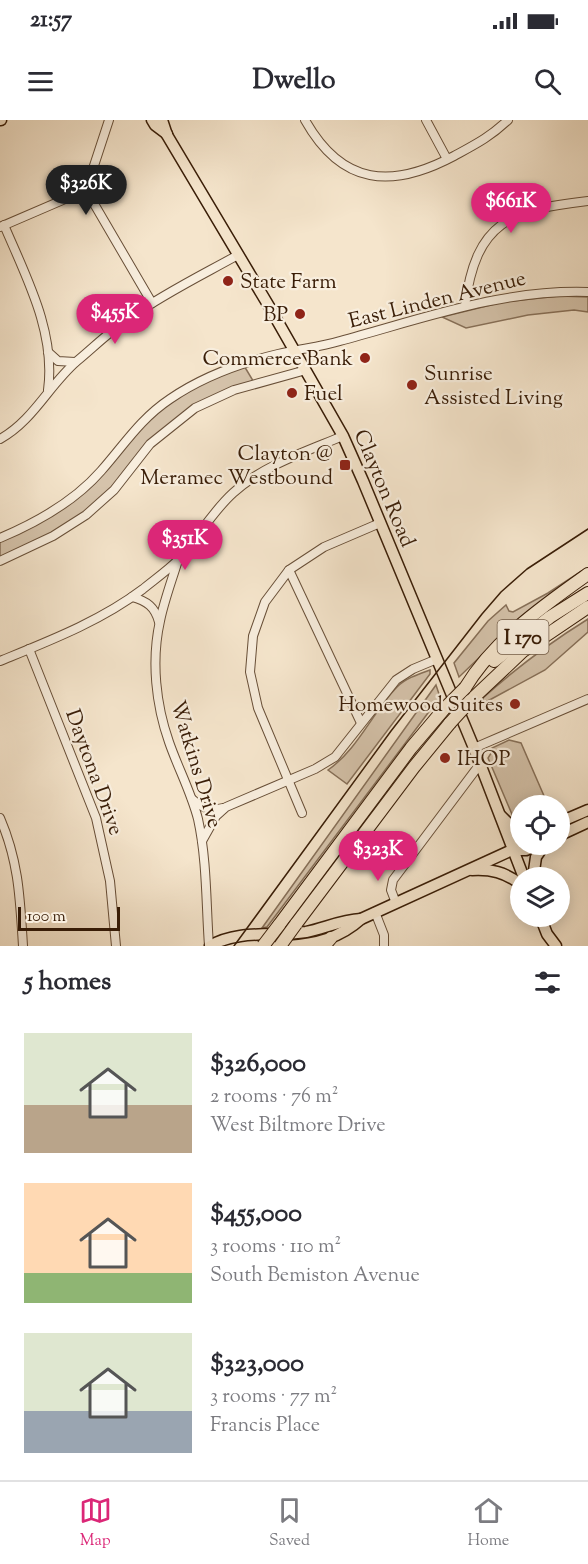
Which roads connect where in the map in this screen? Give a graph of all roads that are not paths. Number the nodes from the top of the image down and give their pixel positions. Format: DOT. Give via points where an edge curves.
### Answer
graph roads {
  1 [pos="109,120"];
  2 [pos="152,120"];
  3 [pos="162,120"];
  4 [pos="305,120"];
  5 [pos="426,120"];
  6 [pos="508,120"];
  7 [pos="167,135"];
  8 [pos="447,159"];
  9 [pos="86,190"];
  10 [pos="588,201"];
  11 [pos="2,226"];
  12 [pos="238,255"];
  13 [pos="588,292"];
  14 [pos="152,303"];
  15 [pos="465,306"];
  16 [pos="295,351"];
  17 [pos="48,352"];
  18 [pos="75,362"];
  19 [pos="306,370"];
  20 [pos="48,391"];
  21 [pos="343,436"];
  22 [pos="0,439"];
  23 [pos="380,523"];
  24 [pos="0,538"];
  25 [pos="178,560"];
  26 [pos="0,561"];
  27 [pos="289,570"];
  28 [pos="588,574"];
  29 [pos="588,593"];
  30 [pos="132,597"];
  31 [pos="588,607"];
  32 [pos="159,622"];
  33 [pos="29,649"];
  34 [pos="437,659"];
  35 [pos="0,661"];
  36 [pos="465,688"];
  37 [pos="588,699"];
  38 [pos="361,723"];
  39 [pos="474,748"];
  40 [pos="480,764"];
  41 [pos="287,781"];
  42 [pos="192,798"];
  43 [pos="226,807"];
  44 [pos="588,810"];
  45 [pos="302,813"];
  46 [pos="499,814"];
  47 [pos="0,818"];
  48 [pos="570,818"];
  49 [pos="588,822"];
  50 [pos="510,825"];
  51 [pos="570,830"];
  52 [pos="510,834"];
  53 [pos="202,842"];
  54 [pos="510,850"];
  55 [pos="466,871"];
  56 [pos="510,877"];
  57 [pos="396,903"];
  58 [pos="375,912"];
  59 [pos="361,919"];
  60 [pos="544,927"];
  61 [pos="547,934"];
  62 [pos="328,942"];
  63 [pos="23,946"];
  64 [pos="116,946"];
  65 [pos="209,946"];
  66 [pos="263,946"];
  67 [pos="280,946"];
  68 [pos="288,946"];
  69 [pos="384,946"];
  70 [pos="546,946"];
  71 [pos="556,946"];
  1 -- 9 [label="street"];
  2 -- 7 [label="main road, Clayton Road"];
  3 -- 7 [label="main road, Clayton Road"];
  4 -- 8 [label="street" via="327,151 366,174 384,178 405,176"];
  5 -- 8 [label="street"];
  6 -- 8 [label="street" via="491,136"];
  7 -- 12 [label="main road, Clayton Road"];
  9 -- 11 [label="street"];
  9 -- 14 [label="street"];
  10 -- 15 [label="street" via="535,208 502,224 476,257"];
  11 -- 17 [label="street" via="37,305"];
  12 -- 14 [label="street"];
  12 -- 16 [label="main road, Clayton Road"];
  13 -- 15 [label="street, East Linden Avenue" via="528,294"];
  14 -- 18 [label="street"];
  15 -- 16 [label="street, East Linden Avenue"];
  16 -- 19 [label="main road, Clayton Road"];
  16 -- 24 [label="street, East Linden Avenue" via="235,366 186,389 146,417 74,498"];
  17 -- 18 [label="street" via="58,361"];
  17 -- 20 [label="street"];
  18 -- 20 [label="street"];
  19 -- 21 [label="main road, Clayton Road"];
  19 -- 26 [label="street" via="234,390 195,408 150,444 114,490 86,515"];
  20 -- 22 [label="street" via="25,421"];
  21 -- 23 [label="main road, Clayton Road"];
  21 -- 25 [label="street" via="289,458 234,492"];
  23 -- 27 [label="street" via="324,547"];
  23 -- 34 [label="main road, Clayton Road"];
  25 -- 30 [label="street"];
  25 -- 32 [label="street, Watkins Drive"];
  27 -- 38 [label="street"];
  27 -- 41 [label="street" via="265,602 253,636 250,672 258,708"];
  28 -- 36 [label="highway" via="486,658"];
  29 -- 36 [label="highway, I 170" via="516,642"];
  30 -- 32 [label="street" via="150,604"];
  30 -- 33 [label="street" via="74,630"];
  31 -- 67 [label="highway, I 170, bridge" via="524,651 470,700 414,767"];
  32 -- 42 [label="street, Watkins Drive" via="156,686 169,743"];
  33 -- 35 [label="street"];
  33 -- 64 [label="street, Daytona Drive" via="96,818 110,881"];
  34 -- 38 [label="street" via="396,680"];
  34 -- 39 [label="main road, Clayton Road"];
  36 -- 66 [label="highway, I 170, bridge" via="406,755"];
  37 -- 39 [label="street"];
  38 -- 41 [label="street" via="335,757"];
  39 -- 40 [label="main road, Clayton Road"];
  40 -- 46 [label="main road, Clayton Road"];
  40 -- 57 [label="street" via="393,880 391,890"];
  41 -- 43 [label="street"];
  41 -- 45 [label="street"];
  42 -- 43 [label="street" via="207,809"];
  42 -- 53 [label="street, Watkins Drive"];
  43 -- 53 [label="street" via="216,816"];
  44 -- 48 [label="main road"];
  46 -- 50 [label="main road"];
  46 -- 52 [label="main road, Clayton Road"];
  47 -- 63 [label="street" via="19,879"];
  49 -- 51 [label="main road"];
  53 -- 65 [label="street, Watkins Drive"];
  54 -- 55 [label="main road"];
  55 -- 56 [label="main road" via="495,871"];
  55 -- 57 [label="main road"];
  57 -- 58 [label="main road"];
  58 -- 59 [label="main road"];
  58 -- 69 [label="street"];
  59 -- 62 [label="main road"];
  59 -- 65 [label="main road" via="302,932 227,938"];
  60 -- 61 [label="main road"];
  61 -- 70 [label="main road"];
  61 -- 71 [label="main road"];
  62 -- 68 [label="main road"];
}
